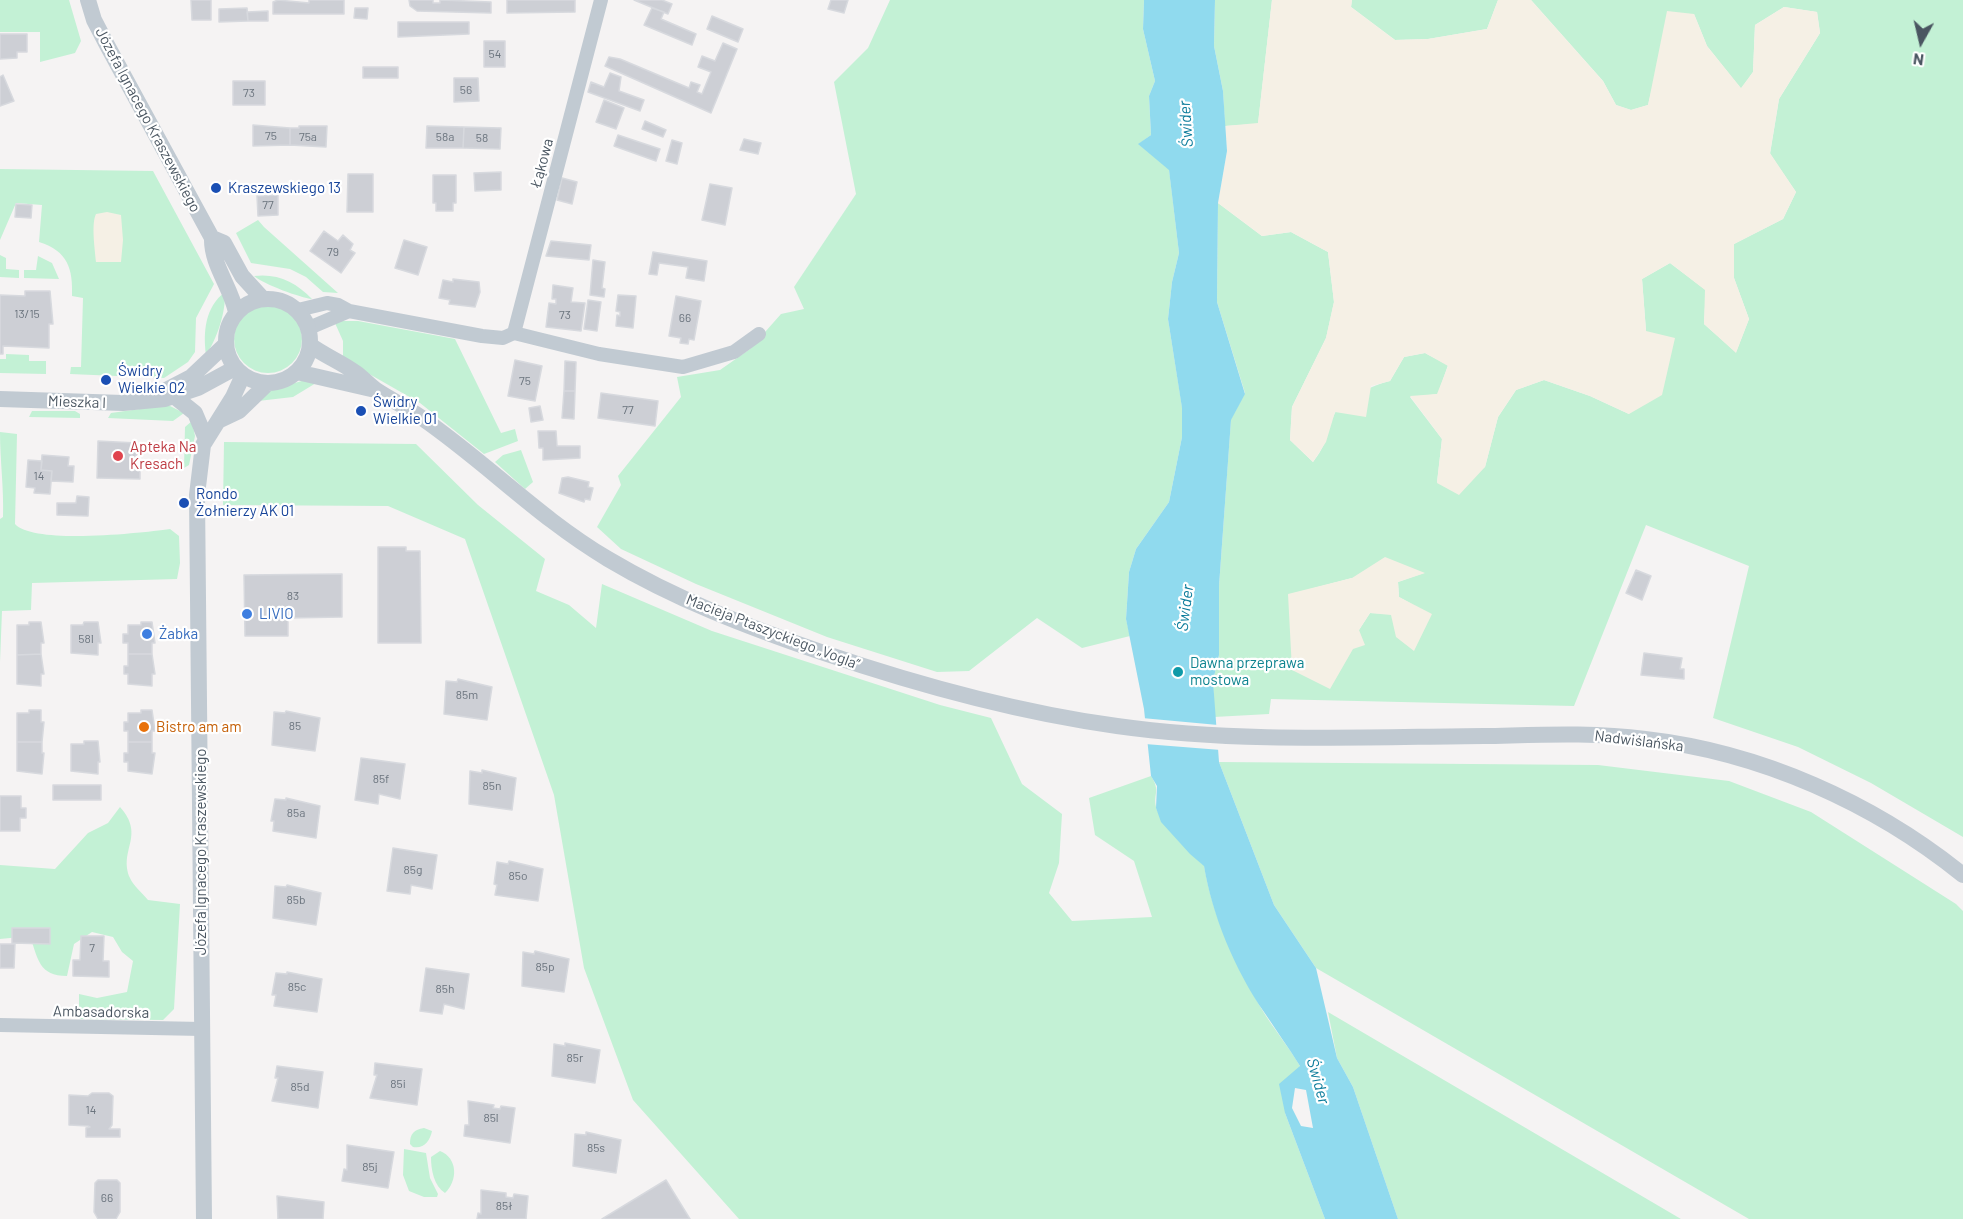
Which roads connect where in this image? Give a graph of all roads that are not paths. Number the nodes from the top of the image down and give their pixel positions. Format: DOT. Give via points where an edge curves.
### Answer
graph roads {
  1 [pos="88,0"];
  2 [pos="601,0"];
  3 [pos="212,238"];
  4 [pos="262,299"];
  5 [pos="298,310"];
  6 [pos="349,311"];
  7 [pos="236,312"];
  8 [pos="514,333"];
  9 [pos="759,334"];
  10 [pos="310,336"];
  11 [pos="226,344"];
  12 [pos="239,371"];
  13 [pos="297,372"];
  14 [pos="268,383"];
  15 [pos="375,390"];
  16 [pos="175,397"];
  17 [pos="154,398"];
  18 [pos="0,399"];
  19 [pos="220,420"];
  20 [pos="206,439"];
  21 [pos="1283,737"];
  22 [pos="1963,875"];
  23 [pos="0,1025"];
  24 [pos="202,1029"];
  25 [pos="204,1219"];
  1 -- 3 [label="street, Józefa Ignacego Kraszewskiego" via="106,45"];
  2 -- 8 [label="street, Łąkowa"];
  3 -- 4 [label="street, Józefa Ignacego Kraszewskiego" via="224,243 242,276"];
  3 -- 7 [label="street, Józefa Ignacego Kraszewskiego" via="211,251 228,284"];
  4 -- 5 [label="street" via="279,299"];
  4 -- 7 [label="street" via="247,303"];
  5 -- 6 [label="street" via="327,303"];
  5 -- 10 [label="street"];
  6 -- 8 [label="street" via="496,338"];
  6 -- 10 [label="street"];
  7 -- 11 [label="street" via="227,329"];
  8 -- 9 [label="street" via="599,354 683,367 734,352"];
  10 -- 13 [label="street" via="308,357"];
  10 -- 15 [label="street, Macieja Ptaszyckiego „Vogla”"];
  11 -- 12 [label="street"];
  11 -- 17 [label="street, Mieszka I" via="191,377"];
  12 -- 14 [label="street" via="251,380"];
  12 -- 16 [label="street, Mieszka I"];
  12 -- 19 [label="street, Józefa Ignacego Kraszewskiego"];
  13 -- 14 [label="street" via="283,381"];
  13 -- 15 [label="street, Macieja Ptaszyckiego „Vogla”"];
  14 -- 19 [label="street, Józefa Ignacego Kraszewskiego" via="239,411"];
  15 -- 21 [label="street, Macieja Ptaszyckiego „Vogla”" via="423,418 523,501 608,559 692,603 784,639 923,685 1049,716 1213,736"];
  16 -- 17 [label="street, Mieszka I"];
  16 -- 20 [label="street" via="195,413"];
  17 -- 18 [label="street, Mieszka I" via="123,403"];
  19 -- 20 [label="street, Józefa Ignacego Kraszewskiego"];
  20 -- 24 [label="street, Józefa Ignacego Kraszewskiego" via="196,495"];
  21 -- 22 [label="street, Nadwiślańska" via="1593,734 1696,748 1814,784 1894,828"];
  23 -- 24 [label="street, Ambasadorska"];
  24 -- 25 [label="street, Józefa Ignacego Kraszewskiego"];
}
